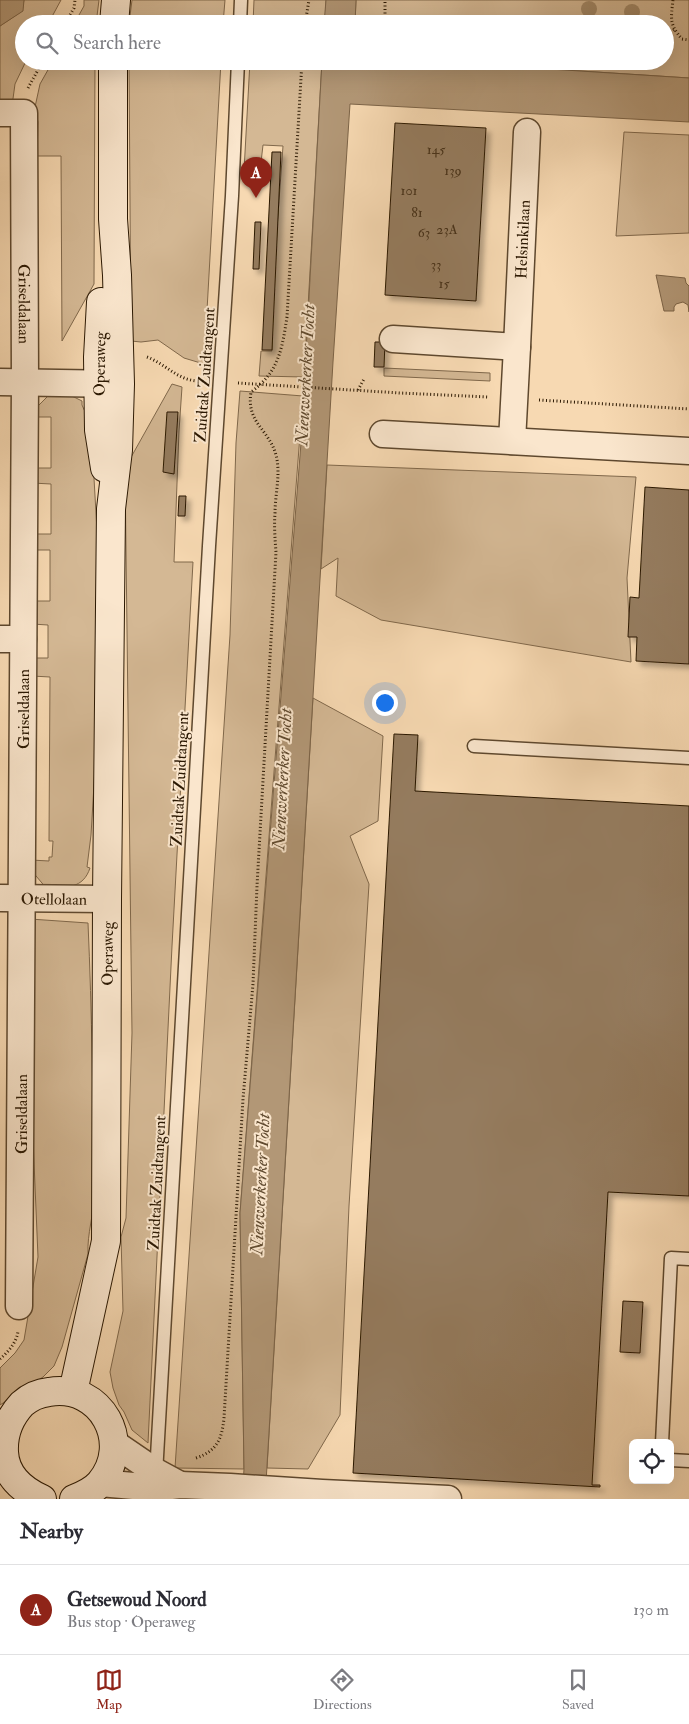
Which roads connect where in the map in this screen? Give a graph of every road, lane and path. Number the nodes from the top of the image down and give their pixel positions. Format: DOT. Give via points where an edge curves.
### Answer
graph roads {
  1 [pos="75,0"];
  2 [pos="116,0"];
  3 [pos="241,0"];
  4 [pos="309,0"];
  5 [pos="386,0"];
  6 [pos="673,0"];
  7 [pos="70,15"];
  8 [pos="115,15"];
  9 [pos="240,15"];
  10 [pos="306,15"];
  11 [pos="385,15"];
  12 [pos="671,15"];
  13 [pos="674,30"];
  14 [pos="689,40"];
  15 [pos="113,70"];
  16 [pos="238,70"];
  17 [pos="301,70"];
  18 [pos="12,113"];
  19 [pos="528,132"];
  20 [pos="113,219"];
  21 [pos="393,339"];
  22 [pos="517,347"];
  23 [pos="119,356"];
  24 [pos="364,379"];
  25 [pos="220,381"];
  26 [pos="13,382"];
  27 [pos="109,384"];
  28 [pos="261,385"];
  29 [pos="352,389"];
  30 [pos="358,390"];
  31 [pos="383,434"];
  32 [pos="512,441"];
  33 [pos="689,450"];
  34 [pos="12,639"];
  35 [pos="474,746"];
  36 [pos="689,758"];
  37 [pos="11,898"];
  38 [pos="107,899"];
  39 [pos="10,1152"];
  40 [pos="689,1258"];
  41 [pos="19,1306"];
  42 [pos="0,1359"];
  43 [pos="73,1392"];
  44 [pos="6,1418"];
  45 [pos="662,1439"];
  46 [pos="115,1444"];
  47 [pos="674,1460"];
  48 [pos="689,1461"];
  49 [pos="5,1472"];
  50 [pos="100,1483"];
  51 [pos="161,1486"];
  52 [pos="321,1496"];
  53 [pos="370,1497"];
  54 [pos="42,1499"];
  55 [pos="74,1499"];
  56 [pos="448,1499"];
  1 -- 7 [label="path"];
  2 -- 8 [label="main road"];
  3 -- 9 [label="lane"];
  4 -- 10 [label="path"];
  5 -- 11 [label="path"];
  6 -- 12 [label="path"];
  13 -- 14 [label="path" via="682,39"];
  15 -- 20 [label="main road, Operaweg"];
  16 -- 25 [label="lane, Zuidtak Zuidtangent"];
  17 -- 28 [label="path" via="287,317 282,351"];
  18 -- 26 [label="street, Griseldalaan"];
  19 -- 22 [label="street, Helsinkilaan"];
  20 -- 23 [label="main road, Operaweg"];
  20 -- 27 [label="main road, Operaweg" via="102,295 98,357"];
  21 -- 22 [label="street"];
  22 -- 32 [label="street, Helsinkilaan"];
  23 -- 25 [label="path" via="146,356 186,379"];
  23 -- 27 [label="main road, Operaweg"];
  24 -- 30 [label="path"];
  25 -- 28 [label="path"];
  25 -- 51 [label="lane, Zuidtak Zuidtangent"];
  26 -- 27 [label="street"];
  26 -- 34 [label="street, Griseldalaan"];
  27 -- 38 [label="main road, Operaweg" via="118,450 111,509"];
  28 -- 29 [label="path"];
  28 -- 51 [label="path" via="251,392 251,413 277,458 276,552 253,984 224,1418 222,1435 215,1446 200,1457 182,1463"];
  31 -- 32 [label="street"];
  32 -- 33 [label="street"];
  34 -- 37 [label="street, Griseldalaan"];
  35 -- 36 [label="lane"];
  37 -- 38 [label="street, Otellolaan"];
  37 -- 39 [label="street, Griseldalaan"];
  38 -- 43 [label="main road, Operaweg" via="106,1241"];
  39 -- 41 [label="street, Griseldalaan"];
  40 -- 45 [label="lane" via="670,1258"];
  41 -- 42 [label="path" via="18,1337"];
  43 -- 44 [label="main road" via="41,1393 26,1400"];
  43 -- 46 [label="main road" via="100,1409 109,1423"];
  44 -- 49 [label="main road" via="3,1441"];
  46 -- 50 [label="main road" via="109,1470"];
  46 -- 51 [label="street"];
  47 -- 48 [label="lane"];
  49 -- 54 [label="main road" via="29,1494"];
  50 -- 51 [label="street"];
  50 -- 55 [label="main road" via="87,1494"];
  51 -- 52 [label="street" via="230,1487"];
  52 -- 53 [label="street"];
  53 -- 56 [label="street"];
}
